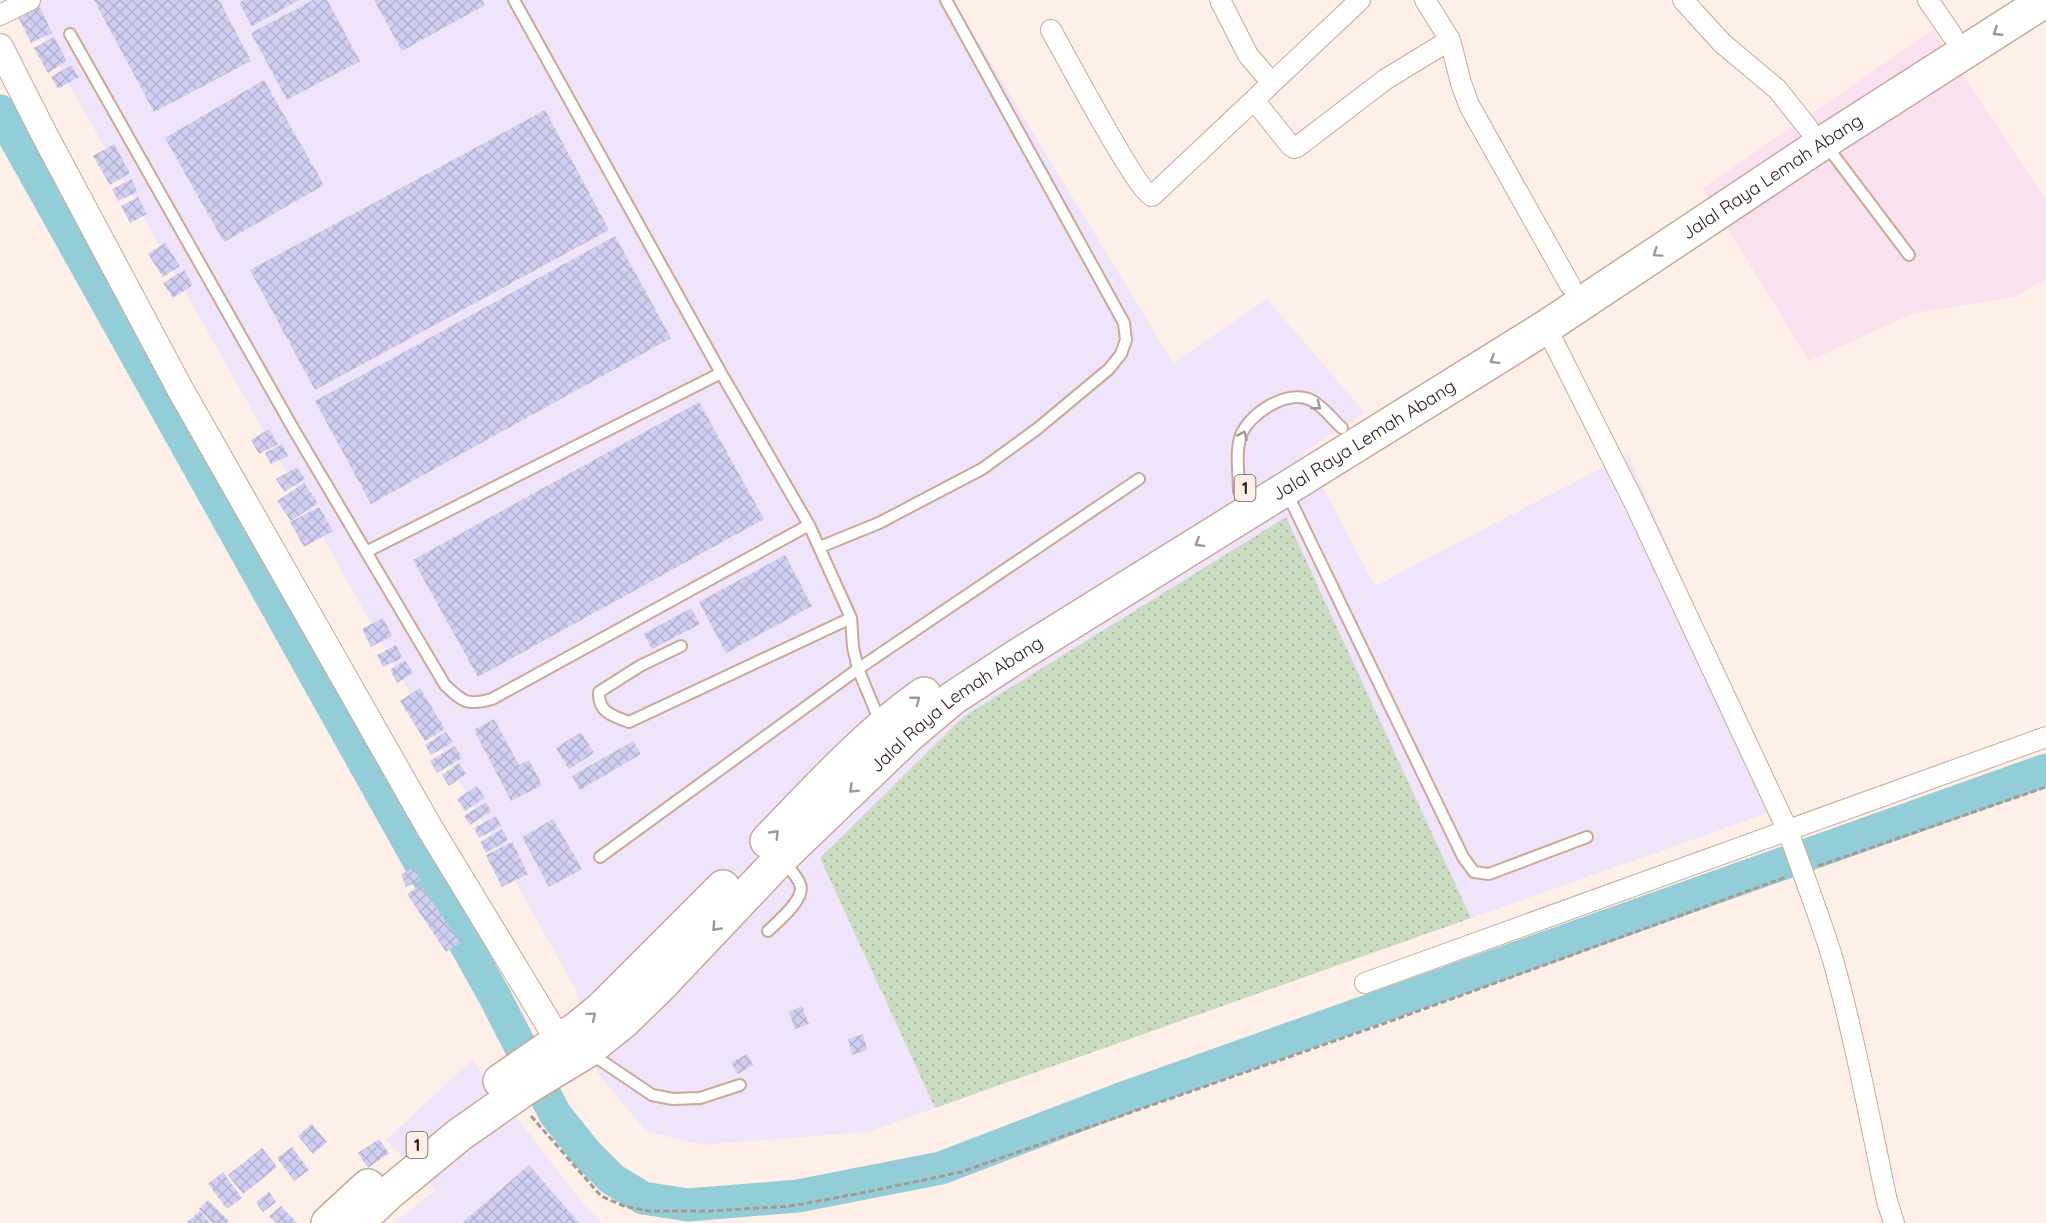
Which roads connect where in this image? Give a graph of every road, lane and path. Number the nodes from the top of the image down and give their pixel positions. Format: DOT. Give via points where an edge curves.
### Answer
graph roads {
  1 [pos="30,0"];
  2 [pos="514,0"];
  3 [pos="946,0"];
  4 [pos="1220,0"];
  5 [pos="1360,0"];
  6 [pos="1425,0"];
  7 [pos="1683,0"];
  8 [pos="1928,0"];
  9 [pos="2005,0"];
  10 [pos="2046,0"];
  11 [pos="0,15"];
  12 [pos="1051,30"];
  13 [pos="70,34"];
  14 [pos="1952,35"];
  15 [pos="1450,40"];
  16 [pos="0,47"];
  17 [pos="1272,83"];
  18 [pos="1254,100"];
  19 [pos="1816,135"];
  20 [pos="1909,255"];
  21 [pos="1570,285"];
  22 [pos="1546,327"];
  23 [pos="721,373"];
  24 [pos="1342,428"];
  25 [pos="1139,479"];
  26 [pos="1285,490"];
  27 [pos="1239,491"];
  28 [pos="809,525"];
  29 [pos="820,547"];
  30 [pos="366,552"];
  31 [pos="851,618"];
  32 [pos="681,646"];
  33 [pos="858,669"];
  34 [pos="882,728"];
  35 [pos="2046,737"];
  36 [pos="2046,787"];
  37 [pos="1587,837"];
  38 [pos="1797,853"];
  39 [pos="600,857"];
  40 [pos="782,857"];
  41 [pos="768,931"];
  42 [pos="1365,983"];
  43 [pos="562,1053"];
  44 [pos="740,1085"];
  45 [pos="523,1093"];
  46 [pos="328,1223"];
  47 [pos="357,1223"];
  48 [pos="1894,1223"];
  1 -- 11 [label="street"];
  2 -- 23 [label="lane"];
  3 -- 29 [label="lane" via="1124,323 1126,340 1121,354 1094,383 982,470 879,523"];
  4 -- 17 [label="street" via="1248,55"];
  5 -- 17 [label="street"];
  6 -- 15 [label="street"];
  7 -- 19 [label="street" via="1722,43 1777,88"];
  8 -- 14 [label="street"];
  9 -- 14 [label="highway, Jalal Raya Lemah Abang / 1"];
  10 -- 19 [label="highway, Jalal Raya Lemah Abang / 1, one-way"];
  12 -- 18 [label="street" via="1130,169 1150,196"];
  13 -- 30 [label="lane"];
  14 -- 19 [label="highway, Jalal Raya Lemah Abang / 1"];
  15 -- 18 [label="street" via="1386,79 1298,147 1290,145"];
  15 -- 21 [label="street" via="1469,105"];
  16 -- 43 [label="street" via="186,399"];
  17 -- 18 [label="street"];
  19 -- 20 [label="lane"];
  19 -- 21 [label="highway, Jalal Raya Lemah Abang / 1"];
  19 -- 22 [label="highway, Jalal Raya Lemah Abang / 1, one-way"];
  21 -- 24 [label="highway, Jalal Raya Lemah Abang / 1"];
  22 -- 26 [label="highway, Jalal Raya Lemah Abang / 1, one-way"];
  22 -- 38 [label="street" via="1634,502"];
  23 -- 28 [label="lane"];
  23 -- 30 [label="lane"];
  24 -- 27 [label="highway, Jalal Raya Lemah Abang / 1"];
  27 -- 24 [label="lane, one-way" via="1238,448 1242,435 1250,421 1267,407 1300,397 1312,401"];
  25 -- 33 [label="lane"];
  26 -- 37 [label="lane" via="1463,857 1474,872 1489,874"];
  26 -- 40 [label="highway, Jalal Raya Lemah Abang / 1, one-way" via="953,698"];
  34 -- 27 [label="highway, Jalal Raya Lemah Abang / 1, one-way" via="977,657"];
  28 -- 29 [label="lane"];
  28 -- 30 [label="lane" via="492,699 476,703 462,701 445,685"];
  29 -- 31 [label="lane"];
  31 -- 32 [label="lane" via="629,722 608,715 598,700 599,692"];
  31 -- 33 [label="lane"];
  33 -- 34 [label="lane"];
  33 -- 39 [label="lane"];
  43 -- 34 [label="highway, Jalal Raya Lemah Abang / 1, one-way" via="601,1009"];
  35 -- 38 [label="street"];
  36 -- 38 [label="path"];
  38 -- 42 [label="street"];
  38 -- 45 [label="path" via="1380,1025 961,1172 867,1192 791,1206 712,1211 649,1211 624,1206 601,1196"];
  38 -- 48 [label="street" via="1850,1026"];
  40 -- 41 [label="lane" via="800,884 801,893"];
  40 -- 43 [label="highway, Jalal Raya Lemah Abang / 1, one-way" via="623,1022"];
  43 -- 44 [label="lane" via="652,1095 673,1099 700,1098"];
  43 -- 45 [label="highway, 1"];
  45 -- 46 [label="highway, 1" via="435,1130"];
  45 -- 47 [label="highway, 1" via="459,1135"];
}
